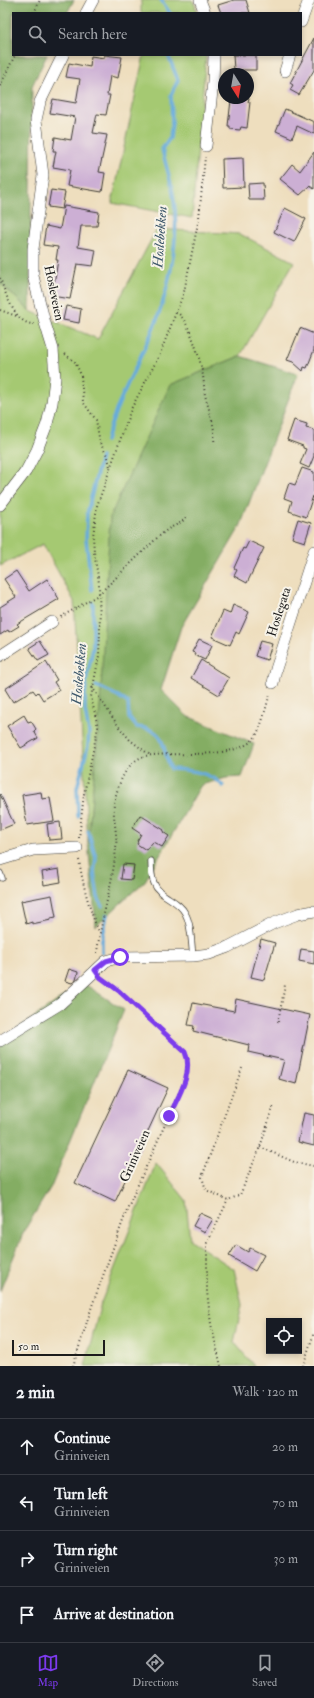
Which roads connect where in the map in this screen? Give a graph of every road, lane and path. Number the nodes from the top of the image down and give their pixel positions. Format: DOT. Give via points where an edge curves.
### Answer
graph roads {
  1 [pos="40,0"];
  2 [pos="93,0"];
  3 [pos="200,0"];
  4 [pos="309,0"];
  5 [pos="34,12"];
  6 [pos="87,12"];
  7 [pos="205,12"];
  8 [pos="302,19"];
  9 [pos="15,56"];
  10 [pos="63,56"];
  11 [pos="214,56"];
  12 [pos="290,56"];
  13 [pos="285,71"];
  14 [pos="0,86"];
  15 [pos="206,146"];
  16 [pos="0,278"];
  17 [pos="0,310"];
  18 [pos="176,312"];
  19 [pos="20,318"];
  20 [pos="45,323"];
  21 [pos="53,349"];
  22 [pos="214,443"];
  23 [pos="110,468"];
  24 [pos="0,505"];
  25 [pos="186,517"];
  26 [pos="314,551"];
  27 [pos="98,595"];
  28 [pos="52,622"];
  29 [pos="0,656"];
  30 [pos="273,683"];
  31 [pos="92,687"];
  32 [pos="150,755"];
  33 [pos="77,848"];
  34 [pos="0,860"];
  35 [pos="151,861"];
  36 [pos="314,911"];
  37 [pos="99,933"];
  38 [pos="193,956"];
  39 [pos="95,970"];
  40 [pos="285,985"];
  41 [pos="278,1022"];
  42 [pos="0,1041"];
  43 [pos="242,1068"];
  44 [pos="274,1105"];
  45 [pos="260,1147"];
  46 [pos="314,1166"];
  47 [pos="228,1200"];
  48 [pos="314,1333"];
  49 [pos="73,1366"];
  50 [pos="221,1366"];
  51 [pos="303,1366"];
  1 -- 5 [label="path"];
  2 -- 6 [label="street"];
  3 -- 7 [label="street"];
  4 -- 8 [label="street"];
  9 -- 14 [label="path"];
  10 -- 20 [label="street, Hosleveien" via="40,102 36,120 43,175 33,249 33,276"];
  11 -- 15 [label="street"];
  12 -- 13 [label="street"];
  15 -- 18 [label="path" via="199,218 184,292"];
  16 -- 19 [label="path" via="9,302"];
  17 -- 19 [label="path"];
  18 -- 22 [label="path" via="188,328 201,365 215,434"];
  18 -- 23 [label="path" via="160,354 131,409"];
  19 -- 20 [label="path" via="31,324"];
  20 -- 21 [label="street, Hosleveien"];
  21 -- 23 [label="path" via="61,350 75,362 81,375 83,402 96,420 100,443 108,457"];
  21 -- 24 [label="street, Hosleveien" via="55,378 47,424 26,471"];
  23 -- 27 [label="path" via="97,506 93,536 99,583"];
  25 -- 27 [label="path" via="157,538"];
  26 -- 30 [label="street, Hoslegata"];
  27 -- 28 [label="path"];
  27 -- 31 [label="path" via="99,656"];
  28 -- 29 [label="street"];
  30 -- 32 [label="path" via="256,735 251,742 219,752"];
  31 -- 32 [label="path" via="130,740"];
  31 -- 33 [label="path" via="91,697 98,727 84,794"];
  32 -- 37 [label="path" via="138,758 126,771 114,801 114,869"];
  33 -- 34 [label="street" via="33,850"];
  33 -- 37 [label="path" via="82,882"];
  35 -- 38 [label="lane" via="155,886 186,913"];
  36 -- 38 [label="street" via="274,923 209,954"];
  37 -- 39 [label="path"];
  38 -- 39 [label="street" via="120,957 106,961"];
  39 -- 42 [label="street" via="60,1004"];
  39 -- 49 [label="path, Griniveien" via="185,1052 188,1059 186,1080 128,1207"];
  40 -- 41 [label="path"];
  43 -- 47 [label="path" via="202,1177 206,1190"];
  44 -- 45 [label="path"];
  45 -- 46 [label="path" via="294,1162"];
  45 -- 47 [label="path" via="240,1195"];
  47 -- 50 [label="path" via="206,1243 207,1292 211,1324"];
  48 -- 51 [label="path"];
}
